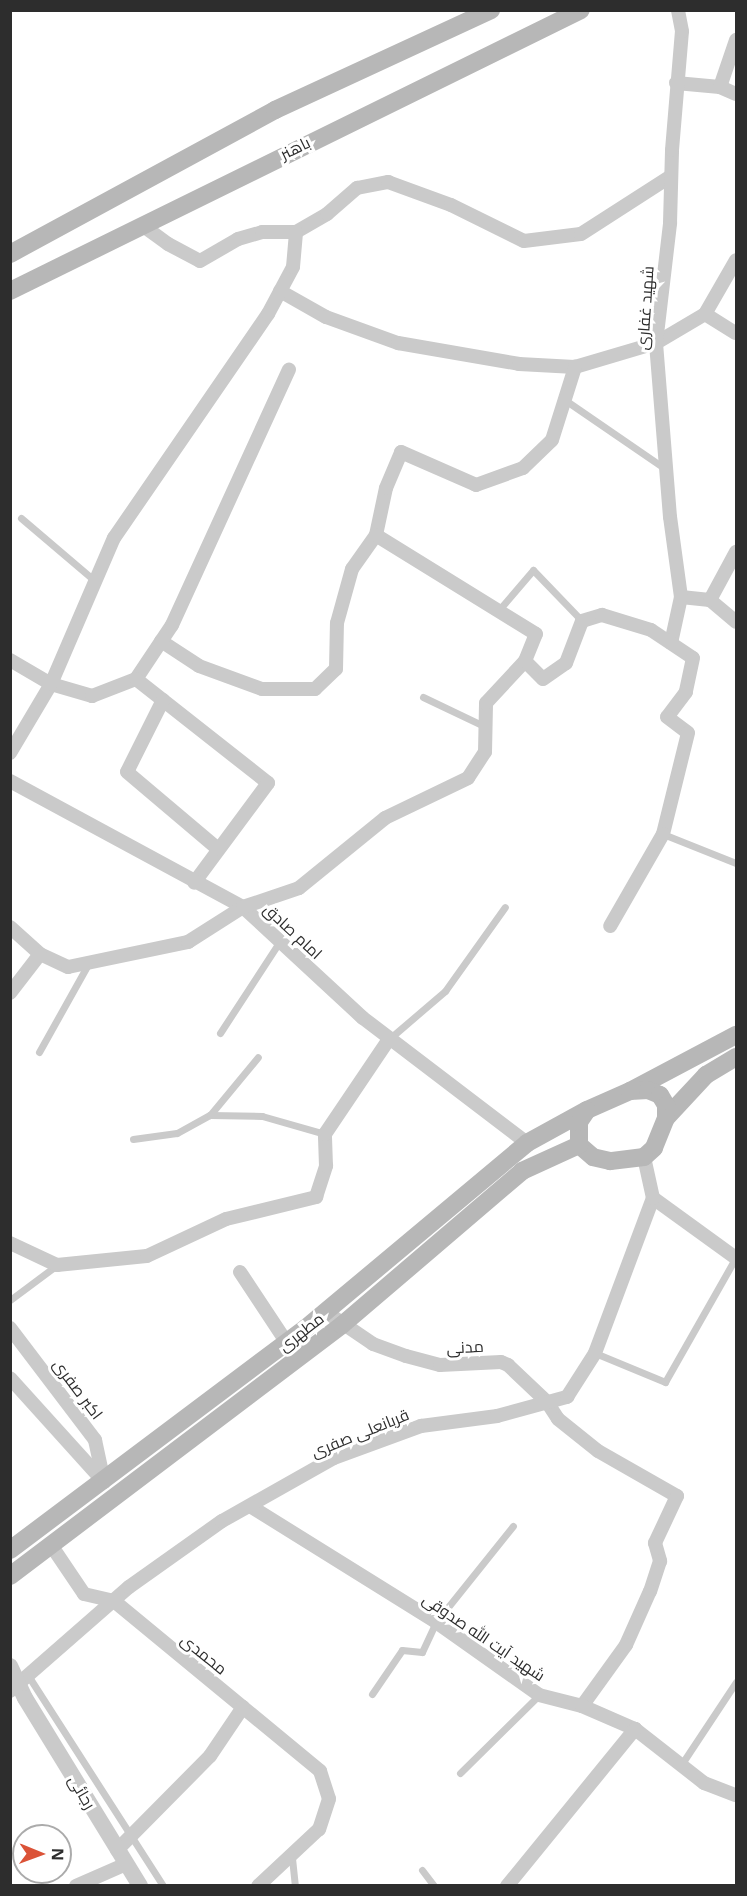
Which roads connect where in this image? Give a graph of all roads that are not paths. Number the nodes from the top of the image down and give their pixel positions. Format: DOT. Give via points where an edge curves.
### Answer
graph roads {
  1 [pos="491,10"];
  2 [pos="581,10"];
  3 [pos="678,10"];
  4 [pos="736,40"];
  5 [pos="676,82"];
  6 [pos="720,87"];
  7 [pos="736,94"];
  8 [pos="671,176"];
  9 [pos="142,225"];
  10 [pos="296,232"];
  11 [pos="10,254"];
  12 [pos="736,260"];
  13 [pos="10,291"];
  14 [pos="280,291"];
  15 [pos="705,314"];
  16 [pos="736,333"];
  17 [pos="656,343"];
  18 [pos="575,367"];
  19 [pos="289,370"];
  20 [pos="565,400"];
  21 [pos="669,471"];
  22 [pos="21,518"];
  23 [pos="376,535"];
  24 [pos="736,552"];
  25 [pos="95,581"];
  26 [pos="681,597"];
  27 [pos="710,600"];
  28 [pos="498,610"];
  29 [pos="582,621"];
  30 [pos="736,622"];
  31 [pos="161,641"];
  32 [pos="671,643"];
  33 [pos="10,660"];
  34 [pos="525,661"];
  35 [pos="136,680"];
  36 [pos="51,684"];
  37 [pos="423,697"];
  38 [pos="163,700"];
  39 [pos="486,727"];
  40 [pos="10,753"];
  41 [pos="10,781"];
  42 [pos="663,834"];
  43 [pos="218,849"];
  44 [pos="736,863"];
  45 [pos="194,882"];
  46 [pos="505,907"];
  47 [pos="243,908"];
  48 [pos="610,926"];
  49 [pos="10,927"];
  50 [pos="280,941"];
  51 [pos="40,954"];
  52 [pos="87,966"];
  53 [pos="10,993"];
  54 [pos="220,1033"];
  55 [pos="736,1035"];
  56 [pos="389,1039"];
  57 [pos="39,1052"];
  58 [pos="736,1057"];
  59 [pos="258,1058"];
  60 [pos="630,1091"];
  61 [pos="587,1110"];
  62 [pos="210,1115"];
  63 [pos="666,1118"];
  64 [pos="325,1134"];
  65 [pos="133,1139"];
  66 [pos="526,1143"];
  67 [pos="579,1145"];
  68 [pos="644,1157"];
  69 [pos="540,1162"];
  70 [pos="653,1198"];
  71 [pos="10,1243"];
  72 [pos="736,1257"];
  73 [pos="57,1265"];
  74 [pos="240,1272"];
  75 [pos="10,1300"];
  76 [pos="326,1312"];
  77 [pos="342,1325"];
  78 [pos="10,1328"];
  79 [pos="287,1342"];
  80 [pos="595,1353"];
  81 [pos="10,1378"];
  82 [pos="548,1402"];
  83 [pos="104,1482"];
  84 [pos="115,1498"];
  85 [pos="250,1506"];
  86 [pos="513,1526"];
  87 [pos="51,1545"];
  88 [pos="10,1550"];
  89 [pos="10,1576"];
  90 [pos="114,1601"];
  91 [pos="436,1622"];
  92 [pos="10,1666"];
  93 [pos="735,1687"];
  94 [pos="18,1688"];
  95 [pos="372,1694"];
  96 [pos="539,1695"];
  97 [pos="582,1706"];
  98 [pos="243,1707"];
  99 [pos="635,1729"];
  100 [pos="681,1765"];
  101 [pos="460,1773"];
  102 [pos="736,1795"];
  103 [pos="130,1836"];
  104 [pos="122,1857"];
  105 [pos="291,1858"];
  106 [pos="422,1870"];
  107 [pos="76,1886"];
  108 [pos="140,1886"];
  109 [pos="163,1886"];
  110 [pos="258,1886"];
  111 [pos="295,1886"];
  112 [pos="434,1886"];
  113 [pos="507,1886"];
  1 -- 11 [label="main road" via="275,110"];
  2 -- 9 [label="main road, باهنر"];
  3 -- 5 [label="street, شهید غفاری" via="682,31"];
  4 -- 6 [label="street"];
  5 -- 6 [label="street"];
  5 -- 8 [label="street, شهید غفاری"];
  6 -- 7 [label="street"];
  8 -- 10 [label="street" via="581,234 524,241 451,205 388,182 357,188 327,214"];
  8 -- 17 [label="street, شهید غفاری" via="670,223"];
  9 -- 10 [label="street" via="200,261 238,239 262,232"];
  9 -- 13 [label="main road, باهنر"];
  10 -- 14 [label="street" via="293,267"];
  12 -- 15 [label="street"];
  14 -- 18 [label="street" via="326,316 398,343 519,364"];
  14 -- 25 [label="street" via="114,538"];
  15 -- 16 [label="street"];
  15 -- 17 [label="street"];
  17 -- 18 [label="street"];
  17 -- 21 [label="street, شهید غفاری"];
  18 -- 20 [label="street"];
  19 -- 31 [label="street"];
  20 -- 21 [label="lane"];
  20 -- 23 [label="street" via="552,440 523,468 476,485 401,452 386,488"];
  21 -- 26 [label="street, شهید غفاری" via="670,517"];
  22 -- 25 [label="lane"];
  23 -- 28 [label="street"];
  23 -- 31 [label="street" via="352,570 337,623 336,669 315,689 262,689 199,666"];
  24 -- 27 [label="street"];
  25 -- 36 [label="street"];
  26 -- 27 [label="street"];
  26 -- 32 [label="street, شهید غفاری"];
  27 -- 30 [label="street"];
  28 -- 29 [label="lane" via="532,570"];
  28 -- 34 [label="street" via="536,634"];
  29 -- 32 [label="street" via="602,615 651,630"];
  29 -- 34 [label="street" via="566,663 558,669 543,679"];
  31 -- 35 [label="street"];
  32 -- 42 [label="street" via="693,658 686,692 667,717 688,733"];
  33 -- 36 [label="street"];
  34 -- 39 [label="street" via="486,703"];
  35 -- 36 [label="street" via="92,696"];
  35 -- 38 [label="street"];
  36 -- 40 [label="street"];
  37 -- 39 [label="lane"];
  38 -- 43 [label="street" via="127,772"];
  38 -- 43 [label="street" via="268,783"];
  39 -- 47 [label="street" via="485,752 468,778 385,818 299,888"];
  41 -- 45 [label="street, امام صادق"];
  42 -- 44 [label="lane"];
  42 -- 48 [label="street"];
  43 -- 45 [label="street"];
  45 -- 47 [label="street, امام صادق"];
  46 -- 56 [label="lane" via="445,991"];
  47 -- 50 [label="street, امام صادق"];
  47 -- 52 [label="street" via="188,942"];
  49 -- 51 [label="street"];
  50 -- 54 [label="lane"];
  50 -- 56 [label="street, امام صادق"];
  51 -- 52 [label="street" via="68,967"];
  51 -- 53 [label="street"];
  52 -- 57 [label="lane"];
  55 -- 60 [label="main road"];
  56 -- 64 [label="street"];
  56 -- 66 [label="street, امام صادق"];
  58 -- 63 [label="main road" via="706,1075"];
  59 -- 62 [label="lane"];
  60 -- 61 [label="main road"];
  60 -- 63 [label="main road" via="648,1090 660,1095 666,1105"];
  61 -- 66 [label="main road, مطهری"];
  61 -- 67 [label="main road" via="579,1122"];
  62 -- 64 [label="lane" via="262,1116"];
  62 -- 65 [label="lane" via="177,1133"];
  63 -- 68 [label="main road" via="654,1148"];
  64 -- 73 [label="street" via="326,1166 316,1197 226,1220 147,1256"];
  66 -- 69 [label="main road" via="539,1145 543,1156"];
  66 -- 76 [label="main road, مطهری"];
  67 -- 68 [label="main road" via="593,1157 610,1161"];
  67 -- 69 [label="main road, مطهری"];
  68 -- 70 [label="street"];
  69 -- 77 [label="main road, مطهری" via="522,1171"];
  70 -- 72 [label="street"];
  70 -- 80 [label="street, قربانعلی صفری"];
  71 -- 73 [label="street"];
  72 -- 80 [label="lane" via="664,1382"];
  73 -- 75 [label="lane"];
  74 -- 79 [label="street"];
  76 -- 77 [label="street, مدنی"];
  76 -- 79 [label="main road, مطهری"];
  77 -- 82 [label="street, مدنی" via="372,1344 440,1365 501,1362"];
  77 -- 84 [label="main road, مطهری"];
  78 -- 83 [label="street, اکبر صفری" via="95,1440"];
  79 -- 83 [label="main road, مطهری"];
  80 -- 82 [label="street, قربانعلی صفری" via="567,1397"];
  81 -- 83 [label="street"];
  82 -- 85 [label="street, قربانعلی صفری" via="497,1416 421,1426 334,1458"];
  82 -- 97 [label="street, مدنی" via="558,1419 598,1451 677,1496 655,1543 660,1561 626,1645"];
  83 -- 84 [label="main road"];
  83 -- 88 [label="main road, مطهری"];
  84 -- 87 [label="main road, مطهری"];
  85 -- 90 [label="street, قربانعلی صفری" via="222,1521"];
  85 -- 91 [label="street, شهید آیت الله صدوقی"];
  86 -- 91 [label="lane"];
  87 -- 89 [label="main road, مطهری"];
  87 -- 90 [label="street, محمدی" via="84,1594"];
  90 -- 94 [label="street, قربانعلی صفری"];
  90 -- 98 [label="street, محمدی"];
  91 -- 95 [label="lane" via="422,1652 402,1650"];
  91 -- 96 [label="street, شهید آیت الله صدوقی"];
  92 -- 94 [label="street, رجائی"];
  93 -- 100 [label="lane"];
  94 -- 103 [label="lane"];
  94 -- 104 [label="street, رجائی"];
  96 -- 97 [label="street, شهید آیت الله صدوقی"];
  96 -- 101 [label="lane"];
  97 -- 99 [label="street, شهید آیت الله صدوقی"];
  98 -- 103 [label="street" via="210,1756"];
  98 -- 105 [label="street, محمدی" via="320,1771 329,1799 319,1829"];
  99 -- 100 [label="street, شهید آیت الله صدوقی"];
  99 -- 113 [label="street"];
  100 -- 102 [label="street, شهید آیت الله صدوقی" via="704,1783"];
  103 -- 104 [label="street"];
  103 -- 109 [label="lane"];
  104 -- 107 [label="street"];
  104 -- 108 [label="street, رجائی"];
  105 -- 110 [label="street"];
  105 -- 111 [label="lane"];
  106 -- 112 [label="lane"];
}
